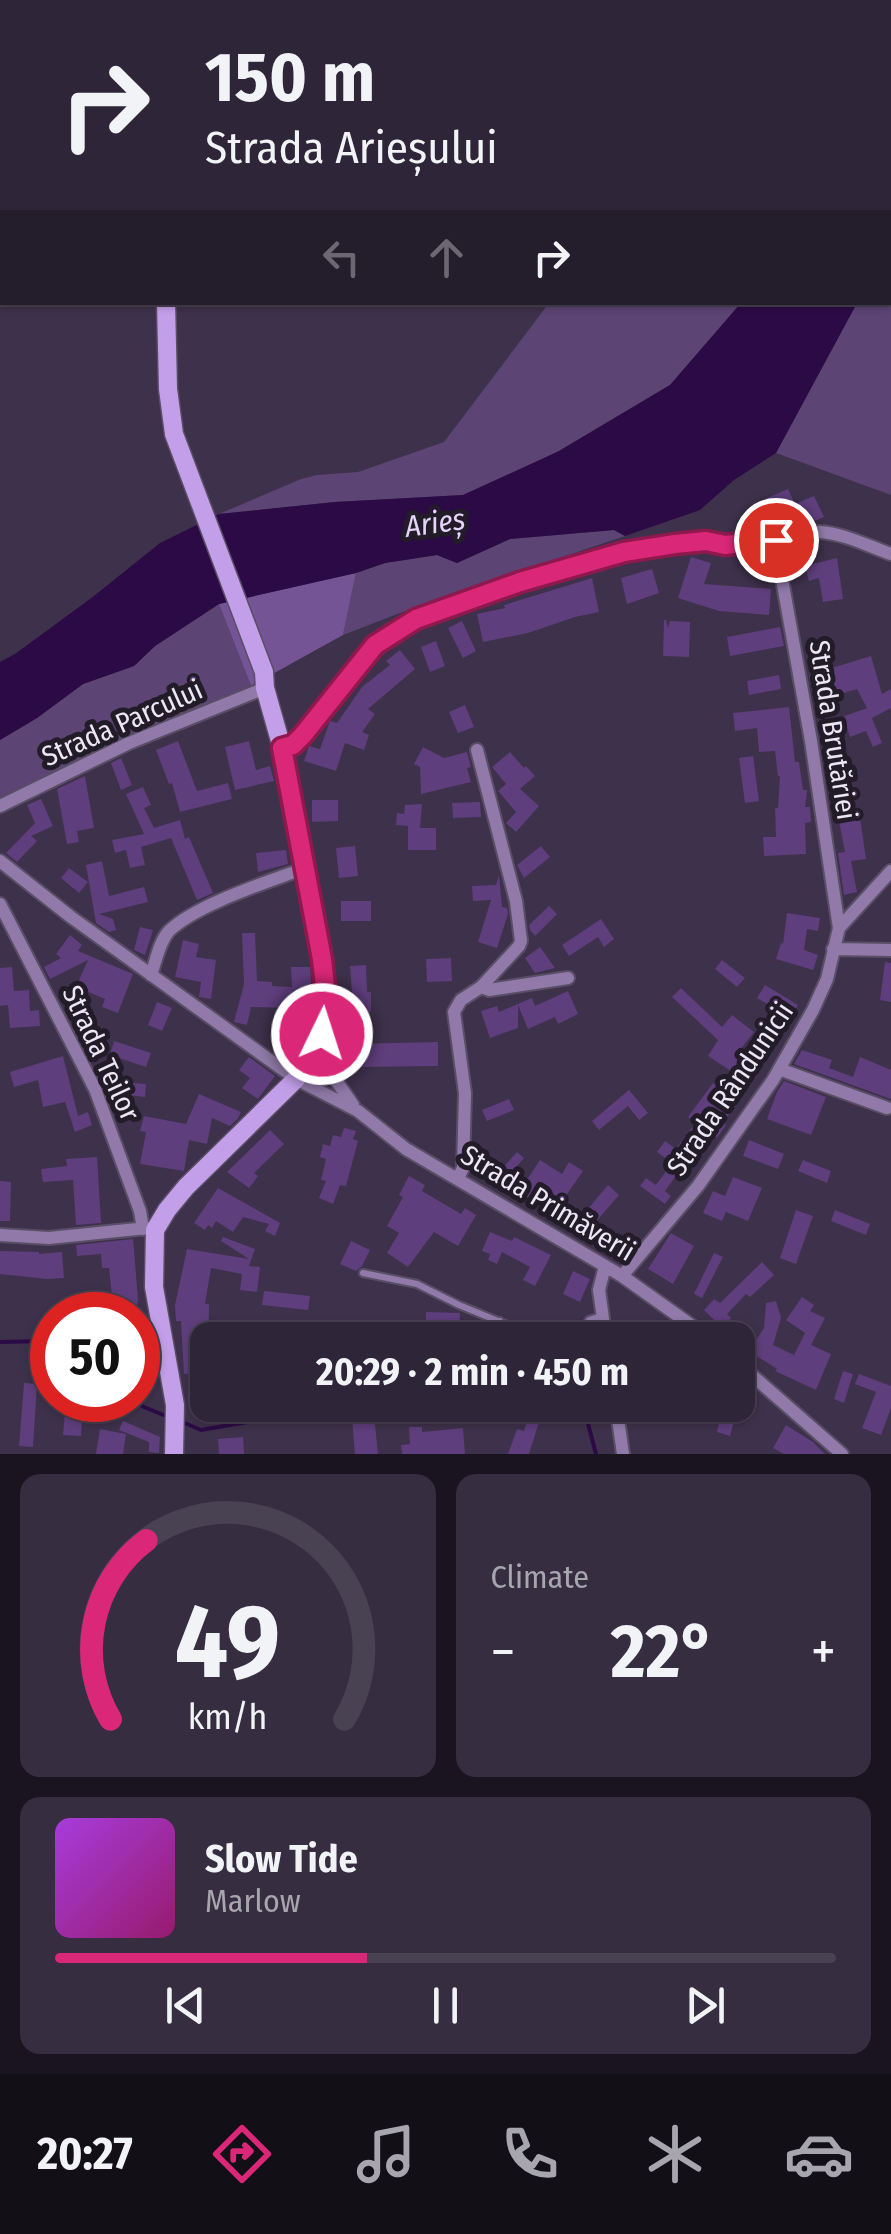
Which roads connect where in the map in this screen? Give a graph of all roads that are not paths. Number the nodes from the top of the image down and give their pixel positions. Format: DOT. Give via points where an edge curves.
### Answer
graph roads {
  1 [pos="166,305"];
  2 [pos="776,540"];
  3 [pos="891,554"];
  4 [pos="265,680"];
  5 [pos="282,748"];
  6 [pos="477,750"];
  7 [pos="0,806"];
  8 [pos="0,861"];
  9 [pos="305,868"];
  10 [pos="891,871"];
  11 [pos="0,904"];
  12 [pos="839,928"];
  13 [pos="833,949"];
  14 [pos="891,950"];
  15 [pos="152,975"];
  16 [pos="568,978"];
  17 [pos="481,987"];
  18 [pos="322,1034"];
  19 [pos="779,1068"];
  20 [pos="296,1079"];
  21 [pos="887,1108"];
  22 [pos="358,1111"];
  23 [pos="458,1178"];
  24 [pos="149,1229"];
  25 [pos="0,1235"];
  26 [pos="605,1266"];
  27 [pos="363,1273"];
  28 [pos="622,1276"];
  29 [pos="602,1316"];
  30 [pos="500,1322"];
  31 [pos="588,1322"];
  32 [pos="603,1322"];
  33 [pos="687,1322"];
  34 [pos="755,1378"];
  35 [pos="618,1422"];
  36 [pos="174,1454"];
  37 [pos="623,1454"];
  38 [pos="842,1454"];
  1 -- 4 [label="main road" via="172,420"];
  2 -- 3 [label="street" via="796,532 831,533"];
  2 -- 5 [label="street" via="624,552 416,619 375,645 303,735"];
  2 -- 12 [label="street, Strada Brutăriei"];
  4 -- 5 [label="main road"];
  4 -- 7 [label="street, Strada Parcului"];
  5 -- 9 [label="main road"];
  6 -- 17 [label="street" via="521,937"];
  8 -- 15 [label="street"];
  9 -- 15 [label="street" via="225,899 166,933"];
  9 -- 18 [label="main road" via="325,977"];
  10 -- 12 [label="street, Strada Rândunicii"];
  11 -- 24 [label="street, Strada Teilor" via="95,1088"];
  12 -- 13 [label="street, Strada Rândunicii"];
  13 -- 14 [label="street"];
  13 -- 19 [label="street, Strada Rândunicii" via="820,995"];
  15 -- 20 [label="street"];
  16 -- 17 [label="street"];
  17 -- 23 [label="street" via="454,1012 465,1093"];
  18 -- 20 [label="main road"];
  18 -- 22 [label="street" via="333,1076"];
  19 -- 21 [label="street"];
  19 -- 28 [label="street, Strada Rândunicii" via="698,1186"];
  20 -- 22 [label="street"];
  20 -- 24 [label="main road"];
  22 -- 23 [label="street, Strada Primăverii"];
  23 -- 26 [label="street, Strada Primăverii"];
  24 -- 25 [label="street"];
  24 -- 36 [label="main road" via="175,1405"];
  26 -- 28 [label="street, Strada Primăverii"];
  26 -- 29 [label="street"];
  27 -- 30 [label="lane" via="416,1284"];
  28 -- 33 [label="street, Strada Primăverii"];
  29 -- 31 [label="lane"];
  29 -- 32 [label="street"];
  34 -- 38 [label="street"];
  35 -- 37 [label="street"];
}
